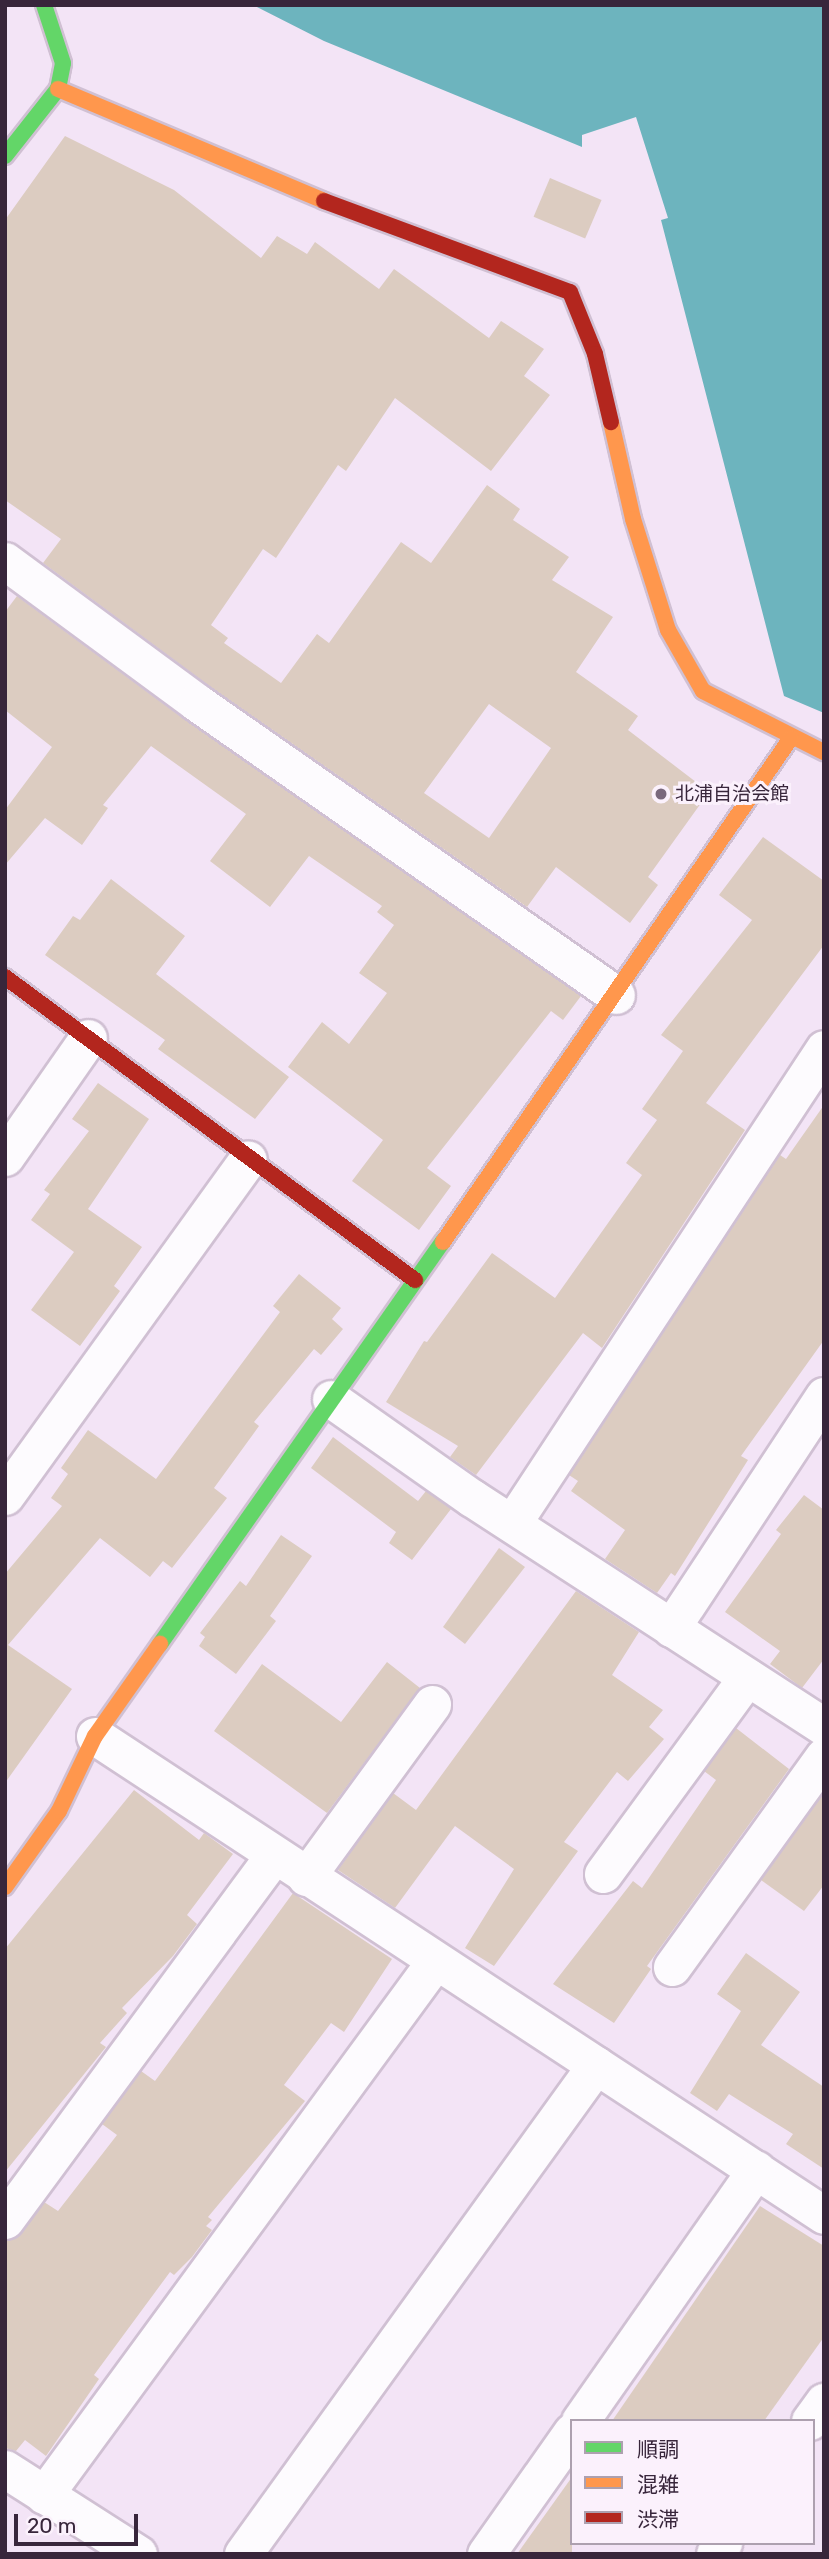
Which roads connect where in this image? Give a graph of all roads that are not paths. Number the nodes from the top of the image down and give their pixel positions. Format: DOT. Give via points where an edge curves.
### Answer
graph roads {
  1 [pos="44,5"];
  2 [pos="58,89"];
  3 [pos="5,156"];
  4 [pos="5,561"];
  5 [pos="791,738"];
  6 [pos="824,752"];
  7 [pos="5,977"];
  8 [pos="616,995"];
  9 [pos="88,1038"];
  10 [pos="824,1049"];
  11 [pos="5,1157"];
  12 [pos="248,1159"];
  13 [pos="415,1280"];
  14 [pos="824,1396"];
  15 [pos="331,1399"];
  16 [pos="5,1496"];
  17 [pos="513,1522"];
  18 [pos="671,1628"];
  19 [pos="747,1677"];
  20 [pos="432,1704"];
  21 [pos="824,1727"];
  22 [pos="95,1736"];
  23 [pos="824,1756"];
  24 [pos="273,1856"];
  25 [pos="603,1874"];
  26 [pos="306,1877"];
  27 [pos="5,1887"];
  28 [pos="434,1962"];
  29 [pos="672,1967"];
  30 [pos="596,2065"];
  31 [pos="756,2170"];
  32 [pos="824,2215"];
  33 [pos="5,2220"];
  34 [pos="824,2402"];
  35 [pos="581,2419"];
  36 [pos="811,2419"];
  37 [pos="570,2435"];
  38 [pos="5,2469"];
  39 [pos="44,2495"];
  40 [pos="138,2554"];
  41 [pos="243,2554"];
  42 [pos="486,2554"];
  1 -- 2 [label="street" via="62,62"];
  2 -- 3 [label="street"];
  2 -- 5 [label="street" via="291,189 570,292 595,354 633,519 668,630 703,691"];
  4 -- 8 [label="street" via="196,702"];
  5 -- 6 [label="street"];
  5 -- 8 [label="street"];
  7 -- 9 [label="street"];
  8 -- 13 [label="street"];
  9 -- 11 [label="street"];
  9 -- 12 [label="street"];
  10 -- 17 [label="street"];
  12 -- 13 [label="street"];
  12 -- 16 [label="street"];
  13 -- 15 [label="street"];
  14 -- 18 [label="street"];
  15 -- 17 [label="street"];
  15 -- 22 [label="street"];
  17 -- 18 [label="street"];
  18 -- 19 [label="street"];
  19 -- 21 [label="street"];
  19 -- 25 [label="street"];
  20 -- 26 [label="street"];
  22 -- 24 [label="street"];
  22 -- 27 [label="street" via="59,1811"];
  23 -- 29 [label="street"];
  24 -- 26 [label="street"];
  24 -- 33 [label="street"];
  26 -- 28 [label="street"];
  28 -- 30 [label="street"];
  28 -- 39 [label="street"];
  30 -- 31 [label="street"];
  30 -- 41 [label="street"];
  31 -- 32 [label="street"];
  31 -- 35 [label="street"];
  34 -- 36 [label="street"];
  37 -- 42 [label="street"];
  38 -- 39 [label="street"];
  39 -- 40 [label="street"];
}
